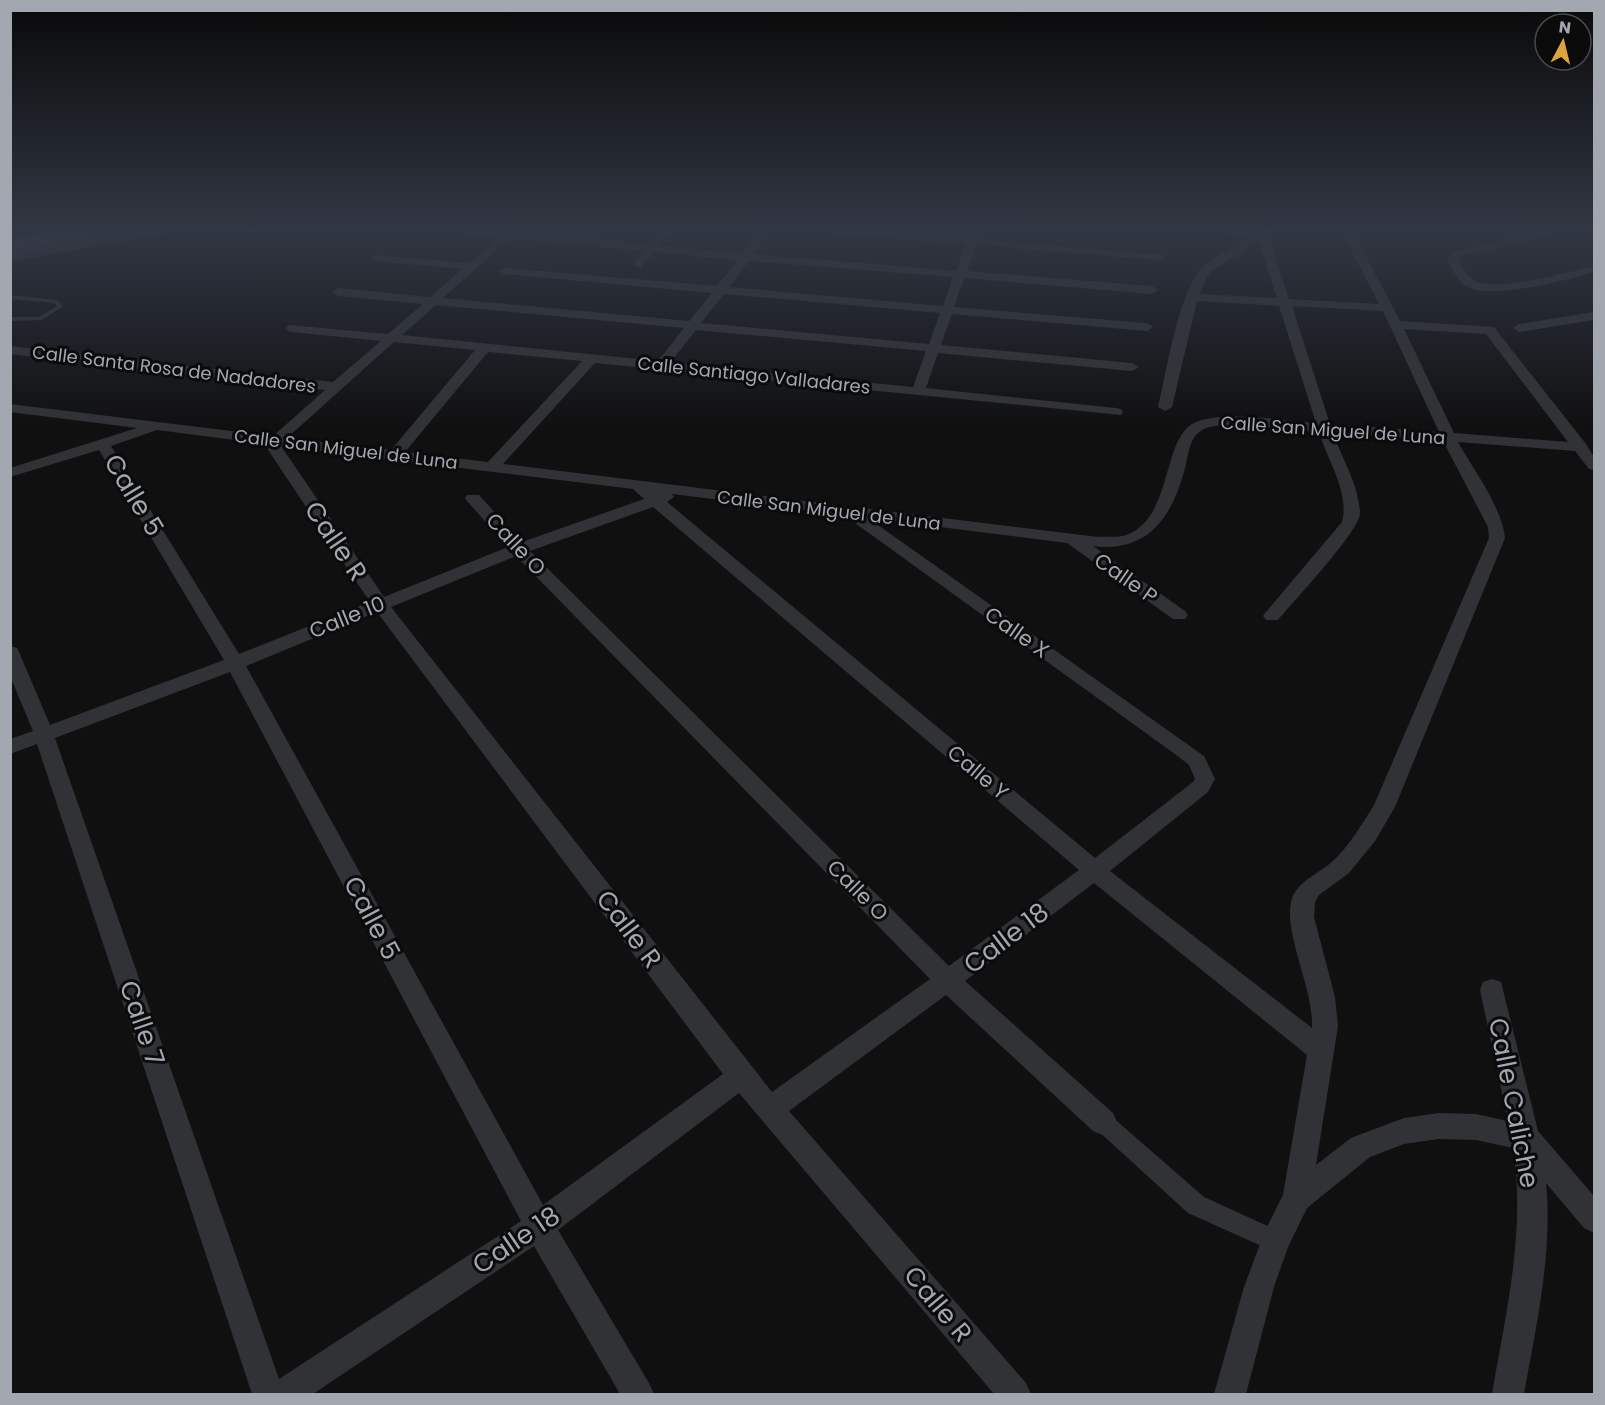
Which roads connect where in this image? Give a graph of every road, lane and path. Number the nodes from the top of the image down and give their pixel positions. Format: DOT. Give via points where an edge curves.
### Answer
graph roads {
  1 [pos="381,296"];
  2 [pos="439,296"];
  3 [pos="716,296"];
  4 [pos="783,296"];
  5 [pos="953,296"];
  6 [pos="1281,296"];
  7 [pos="1380,296"];
  8 [pos="10,297"];
  9 [pos="1192,297"];
  10 [pos="434,300"];
  11 [pos="1283,302"];
  12 [pos="948,310"];
  13 [pos="1391,316"];
  14 [pos="1594,316"];
  15 [pos="10,319"];
  16 [pos="692,326"];
  17 [pos="1147,327"];
  18 [pos="292,328"];
  19 [pos="1519,328"];
  20 [pos="392,338"];
  21 [pos="935,348"];
  22 [pos="483,349"];
  23 [pos="10,350"];
  24 [pos="591,359"];
  25 [pos="661,366"];
  26 [pos="1132,367"];
  27 [pos="337,387"];
  28 [pos="918,391"];
  29 [pos="1165,407"];
  30 [pos="10,408"];
  31 [pos="1116,412"];
  32 [pos="160,426"];
  33 [pos="1326,428"];
  34 [pos="1449,438"];
  35 [pos="275,441"];
  36 [pos="103,444"];
  37 [pos="1581,447"];
  38 [pos="395,455"];
  39 [pos="1594,466"];
  40 [pos="492,467"];
  41 [pos="10,472"];
  42 [pos="647,493"];
  43 [pos="686,493"];
  44 [pos="473,498"];
  45 [pos="847,512"];
  46 [pos="1072,540"];
  47 [pos="519,549"];
  48 [pos="380,604"];
  49 [pos="1179,615"];
  50 [pos="1272,616"];
  51 [pos="10,652"];
  52 [pos="235,663"];
  53 [pos="44,734"];
  54 [pos="10,747"];
  55 [pos="1186,752"];
  56 [pos="1095,871"];
  57 [pos="949,982"];
  58 [pos="1492,990"];
  59 [pos="1321,1051"];
  60 [pos="741,1076"];
  61 [pos="771,1108"];
  62 [pos="1103,1122"];
  63 [pos="1524,1137"];
  64 [pos="1297,1198"];
  65 [pos="1594,1218"];
  66 [pos="539,1226"];
  67 [pos="1275,1241"];
  68 [pos="268,1395"];
  69 [pos="285,1395"];
  70 [pos="638,1395"];
  71 [pos="1015,1395"];
  72 [pos="1230,1395"];
  73 [pos="1508,1395"];
  1 -- 10 [label="street"];
  2 -- 10 [label="street"];
  3 -- 16 [label="street"];
  4 -- 12 [label="street"];
  5 -- 12 [label="street"];
  6 -- 11 [label="street"];
  7 -- 13 [label="street"];
  8 -- 15 [label="lane" via="57,302 60,306 40,319"];
  9 -- 11 [label="street"];
  9 -- 29 [label="street"];
  10 -- 16 [label="street"];
  10 -- 20 [label="street"];
  11 -- 13 [label="street"];
  11 -- 33 [label="street"];
  12 -- 17 [label="street"];
  12 -- 21 [label="street"];
  13 -- 34 [label="street"];
  13 -- 37 [label="street" via="1490,330"];
  14 -- 19 [label="street"];
  16 -- 21 [label="street"];
  16 -- 25 [label="street"];
  18 -- 20 [label="street, Calle Santiago Valladares"];
  20 -- 22 [label="street, Calle Santiago Valladares"];
  20 -- 27 [label="street"];
  21 -- 26 [label="street"];
  21 -- 28 [label="street"];
  22 -- 24 [label="street, Calle Santiago Valladares"];
  22 -- 38 [label="street"];
  23 -- 27 [label="street, Calle Santa Rosa de Nadadores"];
  24 -- 25 [label="street, Calle Santiago Valladares"];
  24 -- 40 [label="street"];
  25 -- 28 [label="street, Calle Santiago Valladares"];
  27 -- 35 [label="street"];
  28 -- 31 [label="street, Calle Santiago Valladares"];
  30 -- 32 [label="street, Calle San Miguel de Luna"];
  32 -- 35 [label="street, Calle San Miguel de Luna"];
  32 -- 36 [label="street"];
  33 -- 34 [label="street, Calle San Miguel de Luna"];
  33 -- 46 [label="street, Calle San Miguel de Luna" via="1228,421 1198,426 1185,440 1176,479 1144,530 1117,541"];
  33 -- 50 [label="street" via="1347,486 1350,522"];
  34 -- 37 [label="street, Calle San Miguel de Luna"];
  34 -- 59 [label="street" via="1490,513 1497,538 1384,807 1367,836 1341,867 1311,888 1303,901 1302,917 1325,1026"];
  35 -- 38 [label="street, Calle San Miguel de Luna"];
  35 -- 48 [label="street, Calle R" via="275,450"];
  36 -- 41 [label="street"];
  36 -- 52 [label="street, Calle 5"];
  37 -- 39 [label="street"];
  38 -- 40 [label="street, Calle San Miguel de Luna"];
  40 -- 42 [label="street, Calle San Miguel de Luna"];
  42 -- 43 [label="street, Calle 10"];
  42 -- 47 [label="street, Calle 10"];
  42 -- 56 [label="street, Calle Y"];
  43 -- 45 [label="street, Calle San Miguel de Luna"];
  44 -- 47 [label="street, Calle O"];
  45 -- 46 [label="street, Calle San Miguel de Luna"];
  45 -- 55 [label="street, Calle X"];
  46 -- 49 [label="street, Calle P"];
  47 -- 48 [label="street, Calle 10"];
  47 -- 57 [label="street, Calle O"];
  48 -- 52 [label="street, Calle 10"];
  48 -- 60 [label="street, Calle R"];
  51 -- 53 [label="street, Calle 7"];
  52 -- 53 [label="street, Calle 10"];
  52 -- 66 [label="street, Calle 5"];
  53 -- 54 [label="street, Calle 10"];
  53 -- 68 [label="street, Calle 7"];
  55 -- 56 [label="street, Calle 18" via="1202,771 1201,787"];
  56 -- 57 [label="street, Calle 18"];
  56 -- 59 [label="street, Calle Y"];
  57 -- 61 [label="street, Calle 18"];
  57 -- 62 [label="street, Calle O"];
  58 -- 63 [label="street, Calle Caliche"];
  59 -- 64 [label="street"];
  60 -- 61 [label="street, Calle R"];
  60 -- 66 [label="street, Calle 18"];
  61 -- 71 [label="street, Calle R"];
  62 -- 67 [label="street, Calle O" via="1196,1205"];
  63 -- 64 [label="street" via="1476,1127 1404,1131 1361,1147"];
  63 -- 65 [label="street"];
  63 -- 73 [label="street, Calle Caliche" via="1532,1188 1532,1238"];
  64 -- 67 [label="street"];
  66 -- 69 [label="street, Calle 18"];
  66 -- 70 [label="street, Calle 5"];
  67 -- 72 [label="street"];
}
